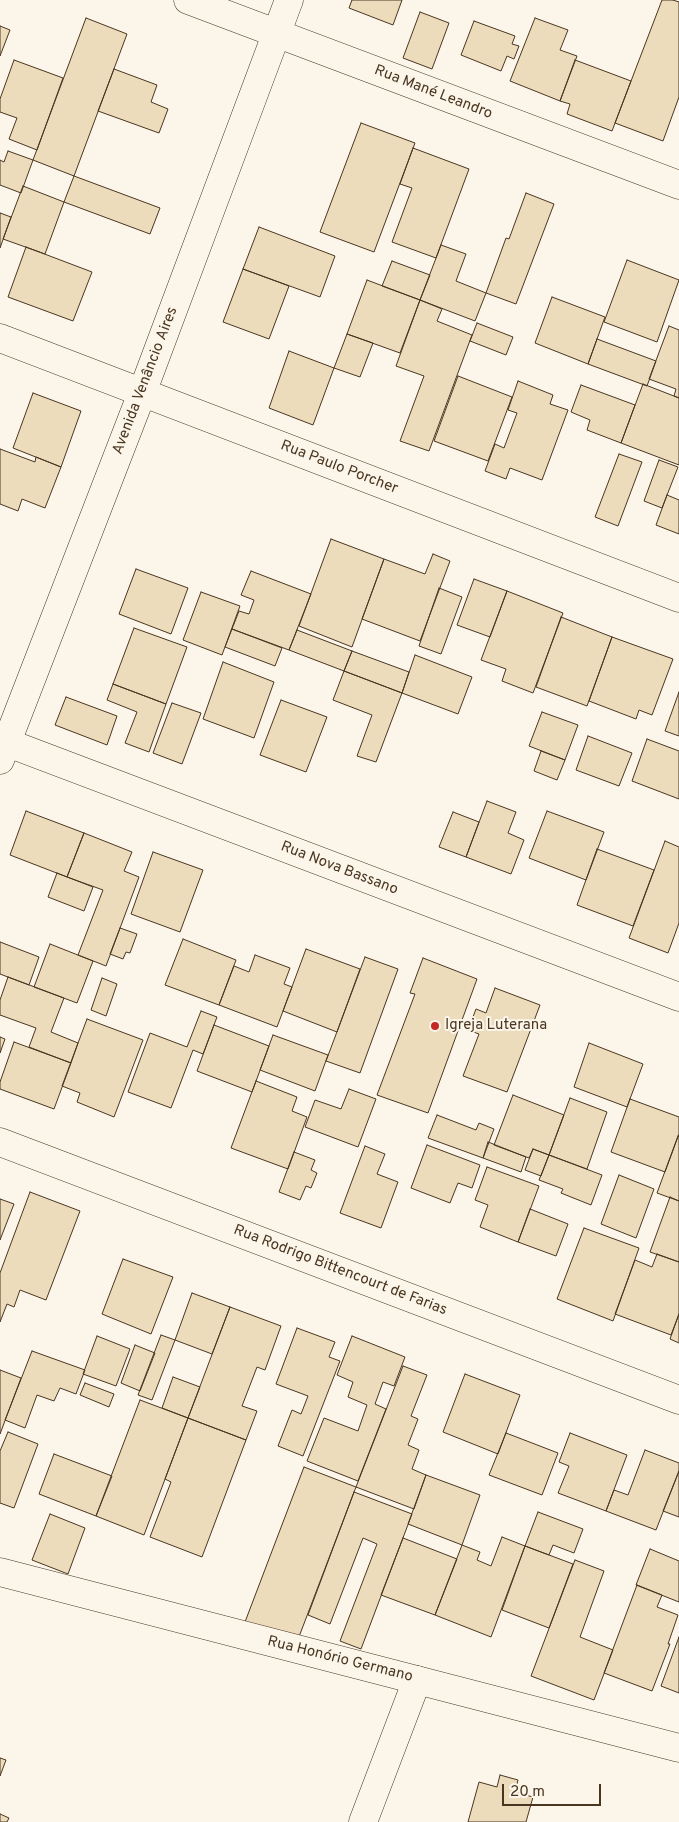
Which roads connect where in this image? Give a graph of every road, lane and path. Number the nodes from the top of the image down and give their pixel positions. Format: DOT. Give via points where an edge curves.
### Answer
graph roads {
  1 [pos="188,0"];
  2 [pos="289,0"];
  3 [pos="277,34"];
  4 [pos="679,185"];
  5 [pos="0,338"];
  6 [pos="142,393"];
  7 [pos="679,598"];
  8 [pos="2,748"];
  9 [pos="679,997"];
  10 [pos="0,1142"];
  11 [pos="679,1400"];
  12 [pos="0,1572"];
  13 [pos="417,1680"];
  14 [pos="679,1748"];
  15 [pos="363,1822"];
  1 -- 3 [label="street, Rua Mané Leandro"];
  2 -- 3 [label="street, Avenida Venâncio Aires"];
  3 -- 4 [label="street, Rua Mané Leandro"];
  3 -- 6 [label="street, Avenida Venâncio Aires"];
  5 -- 6 [label="street, Rua Paulo Porcher"];
  6 -- 7 [label="street, Rua Paulo Porcher"];
  6 -- 8 [label="street, Avenida Venâncio Aires"];
  8 -- 9 [label="street, Rua Nova Bassano"];
  10 -- 11 [label="street, Rua Rodrigo Bittencourt de Farias"];
  12 -- 13 [label="street, Rua Honório Germano"];
  13 -- 14 [label="street, Rua Honório Germano"];
  13 -- 15 [label="street"];
}
